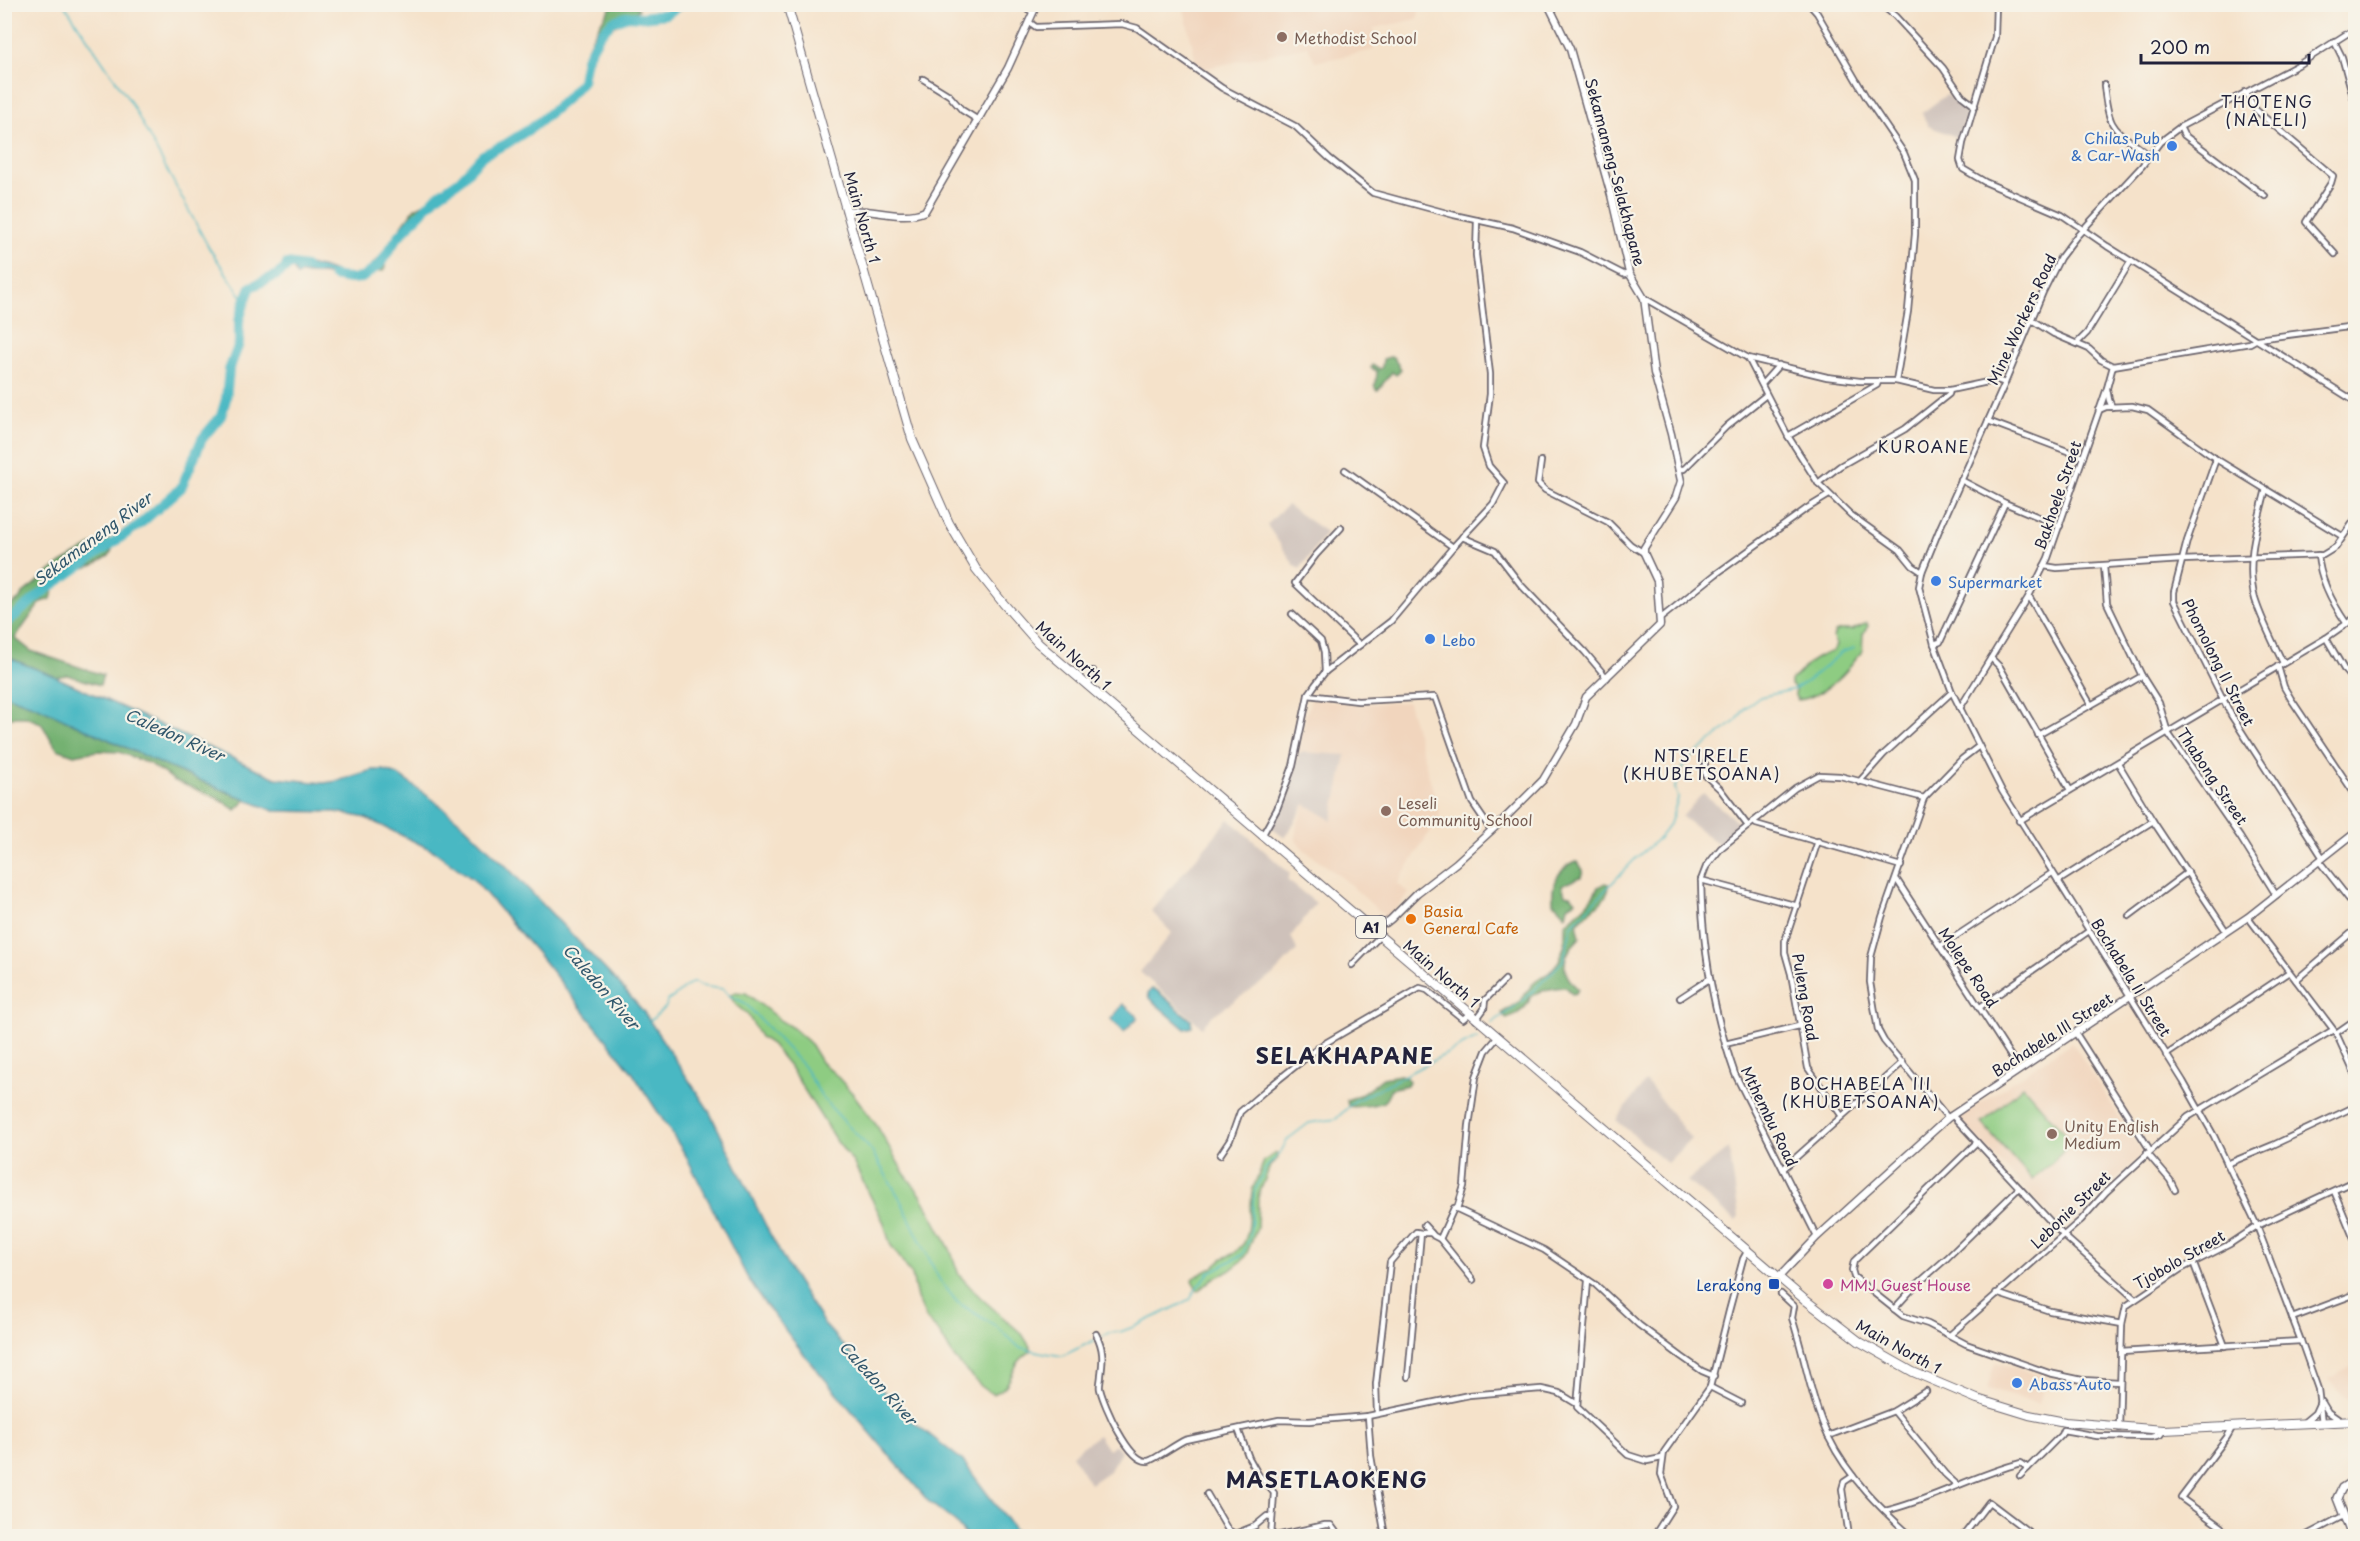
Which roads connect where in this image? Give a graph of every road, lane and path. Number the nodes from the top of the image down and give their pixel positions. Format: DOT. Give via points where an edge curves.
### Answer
graph roads {
  1 [pos="787,4"];
  2 [pos="1019,4"];
  3 [pos="1037,4"];
  4 [pos="1548,4"];
  5 [pos="1809,4"];
  6 [pos="1880,4"];
  7 [pos="1996,4"];
  8 [pos="1034,12"];
  9 [pos="1029,22"];
  10 [pos="2355,28"];
  11 [pos="2334,41"];
  12 [pos="923,79"];
  13 [pos="2104,85"];
  14 [pos="2245,92"];
  15 [pos="2354,93"];
  16 [pos="1975,106"];
  17 [pos="2355,107"];
  18 [pos="978,120"];
  19 [pos="2180,127"];
  20 [pos="2150,156"];
  21 [pos="2265,196"];
  22 [pos="846,211"];
  23 [pos="1477,220"];
  24 [pos="2083,230"];
  25 [pos="2335,254"];
  26 [pos="2131,261"];
  27 [pos="1629,273"];
  28 [pos="1644,298"];
  29 [pos="2030,319"];
  30 [pos="2355,328"];
  31 [pos="2257,339"];
  32 [pos="2077,343"];
  33 [pos="1748,358"];
  34 [pos="1779,365"];
  35 [pos="2113,366"];
  36 [pos="1896,381"];
  37 [pos="1878,382"];
  38 [pos="2006,383"];
  39 [pos="1762,384"];
  40 [pos="2107,388"];
  41 [pos="1950,390"];
  42 [pos="1766,395"];
  43 [pos="2355,402"];
  44 [pos="2112,407"];
  45 [pos="2099,411"];
  46 [pos="1988,421"];
  47 [pos="1788,436"];
  48 [pos="2083,457"];
  49 [pos="2216,459"];
  50 [pos="1541,460"];
  51 [pos="1678,469"];
  52 [pos="1344,470"];
  53 [pos="1961,480"];
  54 [pos="1818,483"];
  55 [pos="2265,489"];
  56 [pos="1829,495"];
  57 [pos="2005,503"];
  58 [pos="2355,518"];
  59 [pos="2060,526"];
  60 [pos="1341,528"];
  61 [pos="2342,536"];
  62 [pos="1462,537"];
  63 [pos="1453,546"];
  64 [pos="1644,553"];
  65 [pos="2318,555"];
  66 [pos="2252,558"];
  67 [pos="2182,560"];
  68 [pos="2043,566"];
  69 [pos="2104,566"];
  70 [pos="1922,572"];
  71 [pos="2030,596"];
  72 [pos="1292,614"];
  73 [pos="2355,617"];
  74 [pos="1661,618"];
  75 [pos="2347,624"];
  76 [pos="2326,638"];
  77 [pos="1934,644"];
  78 [pos="1360,645"];
  79 [pos="1991,658"];
  80 [pos="2280,664"];
  81 [pos="1093,671"];
  82 [pos="1325,672"];
  83 [pos="2142,676"];
  84 [pos="1607,678"];
  85 [pos="2355,684"];
  86 [pos="1087,686"];
  87 [pos="1952,692"];
  88 [pos="1308,695"];
  89 [pos="2224,698"];
  90 [pos="2091,705"];
  91 [pos="1960,708"];
  92 [pos="2168,733"];
  93 [pos="2038,735"];
  94 [pos="1979,746"];
  95 [pos="2118,763"];
  96 [pos="1704,764"];
  97 [pos="1859,782"];
  98 [pos="2070,790"];
  99 [pos="2355,796"];
  100 [pos="1924,798"];
  101 [pos="1754,821"];
  102 [pos="2019,821"];
  103 [pos="2153,821"];
  104 [pos="1748,826"];
  105 [pos="1491,830"];
  106 [pos="2355,832"];
  107 [pos="1262,837"];
  108 [pos="1818,841"];
  109 [pos="2321,860"];
  110 [pos="1901,866"];
  111 [pos="2188,872"];
  112 [pos="2052,873"];
  113 [pos="1701,880"];
  114 [pos="1897,880"];
  115 [pos="2058,881"];
  116 [pos="2276,895"];
  117 [pos="1798,906"];
  118 [pos="2355,908"];
  119 [pos="2129,916"];
  120 [pos="2248,916"];
  121 [pos="2355,928"];
  122 [pos="2089,931"];
  123 [pos="2226,931"];
  124 [pos="1377,933"];
  125 [pos="1941,946"];
  126 [pos="1352,965"];
  127 [pos="2289,972"];
  128 [pos="1710,979"];
  129 [pos="1505,980"];
  130 [pos="2296,980"];
  131 [pos="2131,996"];
  132 [pos="1680,998"];
  133 [pos="1980,1007"];
  134 [pos="1469,1014"];
  135 [pos="2355,1019"];
  136 [pos="1476,1021"];
  137 [pos="1799,1026"];
  138 [pos="2075,1032"];
  139 [pos="2334,1032"];
  140 [pos="1497,1038"];
  141 [pos="1725,1044"];
  142 [pos="2166,1055"];
  143 [pos="1903,1062"];
  144 [pos="2019,1069"];
  145 [pos="2355,1077"];
  146 [pos="2355,1106"];
  147 [pos="2200,1111"];
  148 [pos="1841,1115"];
  149 [pos="1950,1117"];
  150 [pos="1977,1142"];
  151 [pos="2149,1152"];
  152 [pos="1220,1155"];
  153 [pos="2227,1164"];
  154 [pos="1783,1168"];
  155 [pos="2355,1180"];
  156 [pos="2019,1188"];
  157 [pos="2175,1190"];
  158 [pos="2334,1191"];
  159 [pos="1457,1209"];
  160 [pos="1424,1225"];
  161 [pos="2257,1226"];
  162 [pos="1421,1233"];
  163 [pos="1431,1233"];
  164 [pos="2063,1235"];
  165 [pos="1817,1237"];
  166 [pos="1440,1239"];
  167 [pos="2355,1244"];
  168 [pos="1748,1250"];
  169 [pos="2193,1262"];
  170 [pos="1779,1277"];
  171 [pos="1473,1280"];
  172 [pos="1588,1281"];
  173 [pos="1797,1293"];
  174 [pos="1996,1293"];
  175 [pos="1781,1294"];
  176 [pos="2355,1294"];
  177 [pos="2135,1299"];
  178 [pos="1789,1302"];
  179 [pos="1894,1309"];
  180 [pos="2292,1318"];
  181 [pos="2122,1324"];
  182 [pos="1096,1334"];
  183 [pos="1950,1335"];
  184 [pos="2301,1341"];
  185 [pos="2225,1346"];
  186 [pos="2121,1352"];
  187 [pos="1714,1376"];
  188 [pos="1407,1377"];
  189 [pos="2120,1382"];
  190 [pos="1710,1387"];
  191 [pos="1926,1391"];
  192 [pos="2320,1400"];
  193 [pos="1577,1404"];
  194 [pos="1741,1404"];
  195 [pos="1894,1411"];
  196 [pos="1377,1413"];
  197 [pos="1368,1416"];
  198 [pos="2355,1421"];
  199 [pos="2344,1422"];
  200 [pos="2322,1423"];
  201 [pos="2301,1424"];
  202 [pos="2119,1428"];
  203 [pos="2232,1428"];
  204 [pos="1238,1429"];
  205 [pos="2164,1430"];
  206 [pos="1828,1436"];
  207 [pos="1662,1458"];
  208 [pos="2028,1468"];
  209 [pos="1853,1476"];
  210 [pos="2020,1476"];
  211 [pos="2355,1479"];
  212 [pos="1956,1484"];
  213 [pos="1207,1494"];
  214 [pos="1885,1511"];
  215 [pos="2343,1516"];
  216 [pos="1272,1517"];
  217 [pos="1271,1536"];
  218 [pos="1276,1536"];
  219 [pos="1339,1536"];
  220 [pos="1385,1536"];
  221 [pos="1654,1536"];
  222 [pos="1849,1536"];
  223 [pos="1911,1536"];
  224 [pos="1963,1536"];
  225 [pos="2034,1536"];
  226 [pos="2215,1536"];
  227 [pos="2305,1536"];
  228 [pos="2352,1536"];
  1 -- 22 [label="main road, Main North 1 / A1"];
  2 -- 8 [label="street"];
  3 -- 8 [label="street"];
  4 -- 27 [label="street, Sekamaneng-Selakhapane" via="1576,69"];
  5 -- 36 [label="street" via="1904,153 1915,180 1908,311"];
  6 -- 16 [label="street"];
  7 -- 16 [label="street" via="1995,37"];
  8 -- 9 [label="street"];
  9 -- 18 [label="street"];
  9 -- 23 [label="street" via="1036,27 1122,24 1137,28 1222,88 1295,126 1373,193"];
  10 -- 11 [label="street, Mine Workers Road"];
  11 -- 14 [label="street, Mine Workers Road"];
  11 -- 15 [label="street"];
  12 -- 18 [label="street"];
  13 -- 20 [label="street" via="2110,122"];
  14 -- 19 [label="street, Mine Workers Road"];
  14 -- 25 [label="street" via="2256,110 2333,176 2306,222"];
  15 -- 17 [label="street"];
  16 -- 24 [label="street" via="1960,160 1963,169 2062,215"];
  18 -- 22 [label="street" via="925,211"];
  19 -- 20 [label="street, Mine Workers Road" via="2160,142"];
  19 -- 21 [label="street" via="2184,135"];
  20 -- 24 [label="street, Mine Workers Road"];
  22 -- 86 [label="main road, Main North 1 / A1" via="912,439 949,523 976,569 1003,603 1038,643"];
  23 -- 27 [label="street" via="1513,228"];
  23 -- 62 [label="street" via="1476,255 1490,374 1483,448 1489,466 1504,483 1493,504"];
  24 -- 26 [label="street"];
  24 -- 29 [label="street, Mine Workers Road" via="2054,268"];
  26 -- 31 [label="street"];
  26 -- 32 [label="street"];
  27 -- 28 [label="street, Sekamaneng-Selakhapane"];
  28 -- 33 [label="street"];
  28 -- 51 [label="street, Sekamaneng-Selakhapane" via="1654,373"];
  29 -- 32 [label="street"];
  29 -- 38 [label="street, Mine Workers Road"];
  30 -- 31 [label="street"];
  31 -- 35 [label="street"];
  31 -- 43 [label="street"];
  32 -- 35 [label="street"];
  33 -- 34 [label="street"];
  33 -- 39 [label="street"];
  34 -- 37 [label="street" via="1827,377"];
  34 -- 39 [label="street"];
  35 -- 40 [label="street, Bakhoele Street"];
  36 -- 37 [label="street"];
  36 -- 41 [label="street"];
  37 -- 47 [label="street"];
  38 -- 41 [label="street" via="1997,380"];
  38 -- 46 [label="street, Mine Workers Road"];
  39 -- 42 [label="street"];
  40 -- 44 [label="street"];
  40 -- 45 [label="street, Bakhoele Street"];
  41 -- 54 [label="street" via="1905,429"];
  42 -- 47 [label="street"];
  42 -- 51 [label="street" via="1727,426 1684,469"];
  44 -- 45 [label="street"];
  44 -- 49 [label="street" via="2139,406 2148,410"];
  45 -- 48 [label="street, Bakhoele Street"];
  46 -- 48 [label="street"];
  46 -- 53 [label="street, Mine Workers Road"];
  47 -- 54 [label="street"];
  48 -- 59 [label="street, Bakhoele Street"];
  49 -- 55 [label="street"];
  49 -- 67 [label="street, Phomolong II Street"];
  50 -- 64 [label="street" via="1538,483 1608,522"];
  51 -- 64 [label="street, Sekamaneng-Selakhapane" via="1680,489"];
  52 -- 63 [label="street"];
  53 -- 57 [label="street"];
  53 -- 70 [label="street, Mine Workers Road"];
  54 -- 56 [label="street"];
  55 -- 61 [label="street"];
  55 -- 66 [label="street"];
  56 -- 70 [label="street"];
  56 -- 74 [label="street" via="1716,574"];
  57 -- 59 [label="street"];
  57 -- 77 [label="street" via="1940,642"];
  58 -- 61 [label="street"];
  59 -- 68 [label="street, Bakhoele Street"];
  60 -- 78 [label="street" via="1295,583"];
  61 -- 65 [label="street" via="2336,547"];
  62 -- 63 [label="street"];
  62 -- 84 [label="street" via="1496,551 1521,585"];
  63 -- 78 [label="street" via="1391,621"];
  64 -- 74 [label="street" via="1657,581"];
  65 -- 66 [label="street"];
  65 -- 75 [label="street" via="2321,574"];
  66 -- 67 [label="street"];
  66 -- 80 [label="street" via="2255,599"];
  67 -- 69 [label="street"];
  67 -- 89 [label="street, Phomolong II Street" via="2174,601"];
  68 -- 69 [label="street"];
  68 -- 71 [label="street, Bakhoele Street"];
  69 -- 83 [label="street, Thabong Street" via="2107,603"];
  70 -- 77 [label="street, Bochabela II Street" via="1919,587"];
  71 -- 79 [label="street, Bakhoele Street"];
  71 -- 90 [label="street"];
  72 -- 82 [label="street" via="1321,641"];
  73 -- 75 [label="street"];
  74 -- 84 [label="street" via="1646,641"];
  75 -- 76 [label="street"];
  76 -- 80 [label="street"];
  76 -- 85 [label="street"];
  77 -- 87 [label="street, Bochabela II Street"];
  78 -- 82 [label="street"];
  79 -- 91 [label="street, Bakhoele Street"];
  79 -- 93 [label="street"];
  80 -- 89 [label="street"];
  80 -- 99 [label="street" via="2284,687"];
  81 -- 86 [label="street"];
  82 -- 88 [label="street"];
  83 -- 90 [label="street"];
  83 -- 92 [label="street, Thabong Street" via="2159,703"];
  84 -- 105 [label="street" via="1586,697 1576,724 1543,780"];
  86 -- 107 [label="main road, Main North 1 / A1"];
  87 -- 91 [label="street, Bochabela II Street"];
  87 -- 97 [label="street"];
  88 -- 105 [label="street" via="1358,701 1435,697 1472,802"];
  88 -- 107 [label="street" via="1293,766"];
  89 -- 92 [label="street"];
  89 -- 109 [label="street, Phomolong II Street" via="2247,743 2317,846"];
  90 -- 93 [label="street"];
  91 -- 94 [label="street, Bochabela II Street"];
  92 -- 95 [label="street"];
  92 -- 116 [label="street, Thabong Street"];
  93 -- 98 [label="street"];
  94 -- 100 [label="street"];
  94 -- 102 [label="street, Bochabela II Street"];
  95 -- 98 [label="street"];
  95 -- 103 [label="street"];
  96 -- 104 [label="street" via="1705,775"];
  97 -- 100 [label="street"];
  97 -- 101 [label="street" via="1818,775"];
  98 -- 102 [label="street"];
  100 -- 110 [label="street"];
  101 -- 104 [label="street"];
  101 -- 108 [label="street"];
  102 -- 112 [label="street, Bochabela II Street"];
  103 -- 111 [label="street"];
  103 -- 115 [label="street"];
  104 -- 113 [label="street" via="1716,854"];
  105 -- 124 [label="street" via="1391,919 1380,922"];
  106 -- 109 [label="street, Bochabela III Street"];
  107 -- 124 [label="main road, Main North 1 / A1"];
  108 -- 110 [label="street"];
  108 -- 117 [label="street, Puleng Road"];
  109 -- 116 [label="street, Bochabela III Street"];
  109 -- 118 [label="street, Phomolong II Street"];
  110 -- 114 [label="street"];
  111 -- 119 [label="street"];
  111 -- 123 [label="street"];
  112 -- 115 [label="street, Bochabela II Street"];
  112 -- 125 [label="street"];
  113 -- 117 [label="street"];
  113 -- 128 [label="street, Mthembu Road"];
  114 -- 125 [label="street, Molepe Road"];
  114 -- 143 [label="street" via="1871,957 1870,981 1878,1030"];
  115 -- 122 [label="street, Bochabela II Street"];
  116 -- 120 [label="street, Bochabela III Street"];
  117 -- 137 [label="street, Puleng Road" via="1785,941 1785,953"];
  120 -- 123 [label="street, Bochabela III Street"];
  120 -- 127 [label="street"];
  121 -- 130 [label="street"];
  122 -- 131 [label="street, Bochabela II Street"];
  122 -- 133 [label="street"];
  123 -- 131 [label="street, Bochabela III Street"];
  124 -- 126 [label="street"];
  124 -- 134 [label="main road, Main North 1 / A1"];
  125 -- 133 [label="street, Molepe Road"];
  127 -- 130 [label="street"];
  127 -- 142 [label="street"];
  128 -- 132 [label="street"];
  128 -- 141 [label="street, Mthembu Road"];
  129 -- 136 [label="street" via="1485,1000"];
  130 -- 139 [label="street"];
  131 -- 138 [label="street, Bochabela III Street"];
  131 -- 142 [label="street, Bochabela II Street"];
  133 -- 144 [label="street, Molepe Road"];
  134 -- 136 [label="main road, Main North 1 / A1"];
  134 -- 152 [label="street" via="1463,1019 1420,988 1322,1045 1268,1088 1240,1112"];
  135 -- 139 [label="street, Lebonie Street"];
  136 -- 140 [label="main road, Main North 1 / A1"];
  137 -- 141 [label="street"];
  137 -- 148 [label="street, Puleng Road" via="1808,1068"];
  138 -- 144 [label="street, Bochabela III Street"];
  138 -- 151 [label="street"];
  139 -- 145 [label="street"];
  139 -- 147 [label="street, Lebonie Street"];
  140 -- 159 [label="street" via="1486,1051 1476,1077 1464,1186"];
  140 -- 168 [label="main road, Main North 1 / A1"];
  141 -- 154 [label="street, Mthembu Road" via="1735,1074"];
  142 -- 147 [label="street, Bochabela II Street"];
  143 -- 148 [label="street"];
  143 -- 149 [label="street"];
  144 -- 149 [label="street, Bochabela III Street"];
  146 -- 153 [label="street"];
  147 -- 151 [label="street, Lebonie Street"];
  147 -- 153 [label="street, Bochabela II Street"];
  148 -- 154 [label="street"];
  149 -- 150 [label="street"];
  149 -- 165 [label="street, Bochabela III Street"];
  150 -- 156 [label="street"];
  150 -- 179 [label="street" via="1854,1261 1854,1277"];
  151 -- 157 [label="street"];
  151 -- 164 [label="street, Lebonie Street"];
  153 -- 161 [label="street, Bochabela II Street"];
  154 -- 165 [label="street, Mthembu Road"];
  155 -- 158 [label="street, Tjobolo Street"];
  156 -- 164 [label="street"];
  156 -- 179 [label="street"];
  158 -- 161 [label="street, Tjobolo Street"];
  158 -- 167 [label="street"];
  159 -- 166 [label="street" via="1454,1208"];
  159 -- 172 [label="street" via="1544,1250"];
  160 -- 163 [label="street"];
  161 -- 169 [label="street, Tjobolo Street"];
  161 -- 180 [label="street, Bochabela II Street"];
  162 -- 163 [label="street"];
  162 -- 188 [label="street"];
  162 -- 196 [label="street" via="1416,1232 1390,1262 1376,1384"];
  163 -- 166 [label="street"];
  164 -- 174 [label="street, Lebonie Street"];
  164 -- 177 [label="street"];
  165 -- 170 [label="street, Bochabela III Street"];
  166 -- 171 [label="street"];
  168 -- 170 [label="main road, Main North 1 / A1"];
  168 -- 187 [label="street"];
  169 -- 177 [label="street, Tjobolo Street"];
  169 -- 185 [label="street"];
  170 -- 173 [label="main road, Main North 1 / A1"];
  172 -- 187 [label="street" via="1639,1325"];
  172 -- 193 [label="street"];
  173 -- 178 [label="street"];
  173 -- 202 [label="main road, Main North 1 / A1" via="1860,1342 1954,1390 2029,1415"];
  174 -- 181 [label="street" via="2050,1311"];
  174 -- 183 [label="street, Lebonie Street"];
  175 -- 178 [label="street"];
  176 -- 180 [label="street"];
  177 -- 181 [label="street, Tjobolo Street" via="2123,1311"];
  178 -- 206 [label="street" via="1794,1306 1792,1318"];
  179 -- 183 [label="street"];
  180 -- 184 [label="street, Bochabela II Street"];
  181 -- 186 [label="street, Tjobolo Street"];
  182 -- 204 [label="street" via="1103,1352 1100,1388 1124,1442 1142,1459 1149,1461 1185,1440"];
  183 -- 189 [label="street" via="2049,1373"];
  184 -- 185 [label="street"];
  184 -- 192 [label="street, Bochabela II Street"];
  185 -- 186 [label="street"];
  186 -- 189 [label="street, Tjobolo Street"];
  187 -- 190 [label="street"];
  189 -- 202 [label="street, Tjobolo Street"];
  190 -- 194 [label="street"];
  190 -- 207 [label="street"];
  191 -- 195 [label="street"];
  192 -- 199 [label="street, Bochabela II Street" via="2328,1412"];
  192 -- 200 [label="street, Bochabela II Street"];
  192 -- 201 [label="street" via="2315,1413"];
  193 -- 196 [label="street" via="1559,1393 1542,1389 1469,1395"];
  193 -- 207 [label="street" via="1628,1455 1647,1461"];
  195 -- 206 [label="street"];
  195 -- 212 [label="street"];
  196 -- 197 [label="street"];
  197 -- 204 [label="street" via="1279,1420"];
  197 -- 220 [label="street"];
  198 -- 199 [label="main road, Main North 1 / A1"];
  199 -- 200 [label="main road, Main North 1 / A1"];
  200 -- 201 [label="main road, Main North 1 / A1"];
  201 -- 203 [label="main road, Main North 1 / A1"];
  202 -- 205 [label="main road, Main North 1 / A1"];
  203 -- 205 [label="main road, Main North 1 / A1"];
  203 -- 226 [label="street" via="2181,1498 2221,1527"];
  204 -- 216 [label="street" via="1258,1474 1274,1493"];
  205 -- 208 [label="street" via="2160,1436 2152,1437 2097,1436 2063,1430"];
  206 -- 209 [label="street"];
  207 -- 221 [label="street" via="1661,1474 1673,1506"];
  208 -- 210 [label="street"];
  208 -- 212 [label="street" via="2021,1463"];
  209 -- 214 [label="street"];
  209 -- 222 [label="street" via="1842,1489"];
  211 -- 215 [label="main road" via="2338,1492"];
  212 -- 214 [label="street"];
  213 -- 216 [label="street" via="1228,1530 1235,1534"];
  214 -- 223 [label="street"];
  215 -- 227 [label="street"];
  215 -- 228 [label="main road"];
  216 -- 217 [label="street"];
  218 -- 219 [label="street" via="1324,1525"];
  224 -- 225 [label="street" via="1989,1502"];
}
